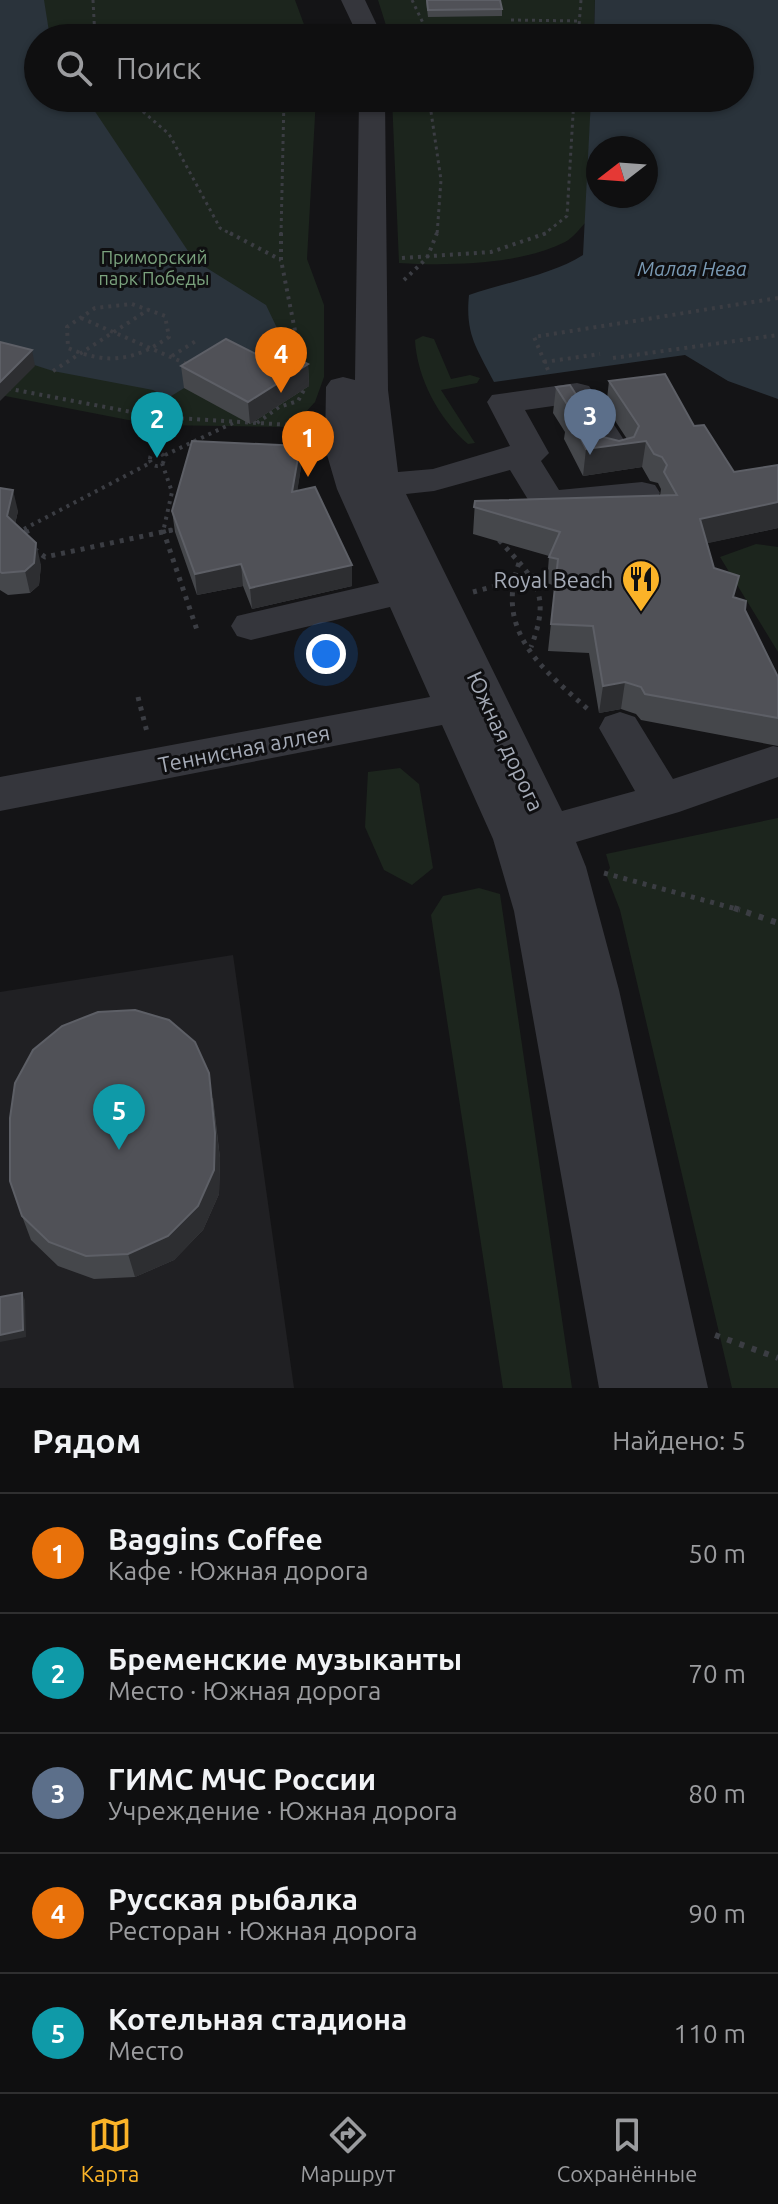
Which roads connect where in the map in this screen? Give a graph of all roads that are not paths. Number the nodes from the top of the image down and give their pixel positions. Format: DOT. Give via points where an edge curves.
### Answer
graph roads {
  1 [pos="344,2"];
  2 [pos="346,24"];
  3 [pos="360,24"];
  4 [pos="350,112"];
  5 [pos="372,112"];
  6 [pos="374,256"];
  7 [pos="615,454"];
  8 [pos="519,455"];
  9 [pos="369,486"];
  10 [pos="642,493"];
  11 [pos="433,590"];
  12 [pos="251,626"];
  13 [pos="472,704"];
  14 [pos="620,728"];
  15 [pos="773,762"];
  16 [pos="0,794"];
  17 [pos="663,800"];
  18 [pos="549,832"];
  19 [pos="629,1388"];
  20 [pos="678,1388"];
  1 -- 2 [label="street"];
  1 -- 3 [label="street"];
  4 -- 6 [label="street, Южная дорога"];
  5 -- 6 [label="street, Южная дорога"];
  6 -- 9 [label="street, Южная дорога"];
  7 -- 8 [label="street" via="577,393 504,402 531,453"];
  8 -- 9 [label="street" via="434,480"];
  8 -- 10 [label="street" via="548,503"];
  9 -- 11 [label="street, Южная дорога"];
  11 -- 12 [label="street"];
  11 -- 13 [label="street, Южная дорога"];
  13 -- 16 [label="street, Теннисная аллея"];
  13 -- 18 [label="street, Южная дорога"];
  13 -- 19 [label="street, Южная дорога" via="538,911"];
  14 -- 17 [label="street"];
  15 -- 17 [label="street"];
  17 -- 18 [label="street"];
  18 -- 20 [label="street, Южная дорога" via="581,935"];
}
